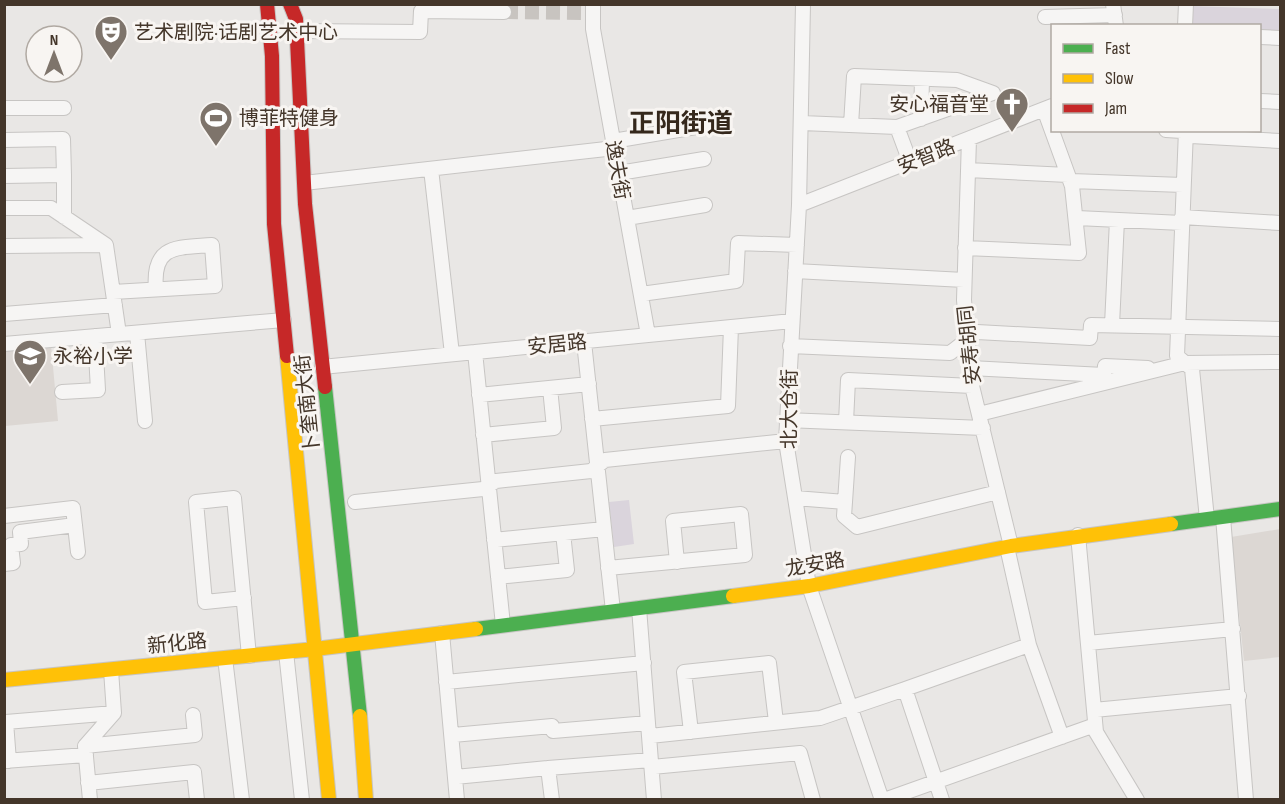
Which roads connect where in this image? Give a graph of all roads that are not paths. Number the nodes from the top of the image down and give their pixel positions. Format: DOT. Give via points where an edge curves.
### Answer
graph roads {
  1 [pos="267,4"];
  2 [pos="290,4"];
  3 [pos="803,4"];
  4 [pos="1186,4"];
  5 [pos="591,10"];
  6 [pos="504,12"];
  7 [pos="1109,15"];
  8 [pos="1045,17"];
  9 [pos="1185,24"];
  10 [pos="297,31"];
  11 [pos="1261,37"];
  12 [pos="1281,38"];
  13 [pos="922,79"];
  14 [pos="1261,101"];
  15 [pos="1281,102"];
  16 [pos="1048,107"];
  17 [pos="4,108"];
  18 [pos="64,108"];
  19 [pos="921,119"];
  20 [pos="802,123"];
  21 [pos="852,125"];
  22 [pos="702,126"];
  23 [pos="897,127"];
  24 [pos="1056,132"];
  25 [pos="1186,132"];
  26 [pos="969,139"];
  27 [pos="4,140"];
  28 [pos="1281,141"];
  29 [pos="614,145"];
  30 [pos="704,159"];
  31 [pos="910,162"];
  32 [pos="431,169"];
  33 [pos="968,170"];
  34 [pos="619,173"];
  35 [pos="64,175"];
  36 [pos="4,176"];
  37 [pos="1070,178"];
  38 [pos="304,183"];
  39 [pos="1183,186"];
  40 [pos="705,205"];
  41 [pos="799,205"];
  42 [pos="4,208"];
  43 [pos="64,216"];
  44 [pos="627,218"];
  45 [pos="1077,218"];
  46 [pos="1117,220"];
  47 [pos="1182,220"];
  48 [pos="1281,223"];
  49 [pos="106,245"];
  50 [pos="797,245"];
  51 [pos="4,246"];
  52 [pos="966,248"];
  53 [pos="795,271"];
  54 [pos="964,280"];
  55 [pos="156,289"];
  56 [pos="641,294"];
  57 [pos="114,298"];
  58 [pos="4,315"];
  59 [pos="284,320"];
  60 [pos="792,321"];
  61 [pos="1112,326"];
  62 [pos="731,327"];
  63 [pos="1178,327"];
  64 [pos="1281,329"];
  65 [pos="137,333"];
  66 [pos="119,334"];
  67 [pos="648,335"];
  68 [pos="95,336"];
  69 [pos="968,340"];
  70 [pos="584,342"];
  71 [pos="4,344"];
  72 [pos="790,346"];
  73 [pos="475,352"];
  74 [pos="452,354"];
  75 [pos="1281,362"];
  76 [pos="1185,363"];
  77 [pos="322,367"];
  78 [pos="970,368"];
  79 [pos="1162,369"];
  80 [pos="589,384"];
  81 [pos="972,386"];
  82 [pos="550,388"];
  83 [pos="62,392"];
  84 [pos="479,395"];
  85 [pos="592,419"];
  86 [pos="786,420"];
  87 [pos="145,421"];
  88 [pos="981,421"];
  89 [pos="846,422"];
  90 [pos="483,435"];
  91 [pos="786,441"];
  92 [pos="848,457"];
  93 [pos="598,466"];
  94 [pos="489,486"];
  95 [pos="998,492"];
  96 [pos="795,498"];
  97 [pos="355,502"];
  98 [pos="845,502"];
  99 [pos="1281,509"];
  100 [pos="11,515"];
  101 [pos="1223,517"];
  102 [pos="1208,519"];
  103 [pos="75,525"];
  104 [pos="604,529"];
  105 [pos="20,532"];
  106 [pos="563,533"];
  107 [pos="1078,535"];
  108 [pos="494,540"];
  109 [pos="1009,546"];
  110 [pos="78,552"];
  111 [pos="677,562"];
  112 [pos="4,564"];
  113 [pos="609,568"];
  114 [pos="498,577"];
  115 [pos="809,586"];
  116 [pos="244,598"];
  117 [pos="639,608"];
  118 [pos="613,611"];
  119 [pos="503,625"];
  120 [pos="1233,629"];
  121 [pos="442,633"];
  122 [pos="1088,643"];
  123 [pos="354,644"];
  124 [pos="1029,645"];
  125 [pos="315,649"];
  126 [pos="286,652"];
  127 [pos="249,656"];
  128 [pos="225,658"];
  129 [pos="644,663"];
  130 [pos="111,670"];
  131 [pos="4,680"];
  132 [pos="446,682"];
  133 [pos="905,689"];
  134 [pos="1239,696"];
  135 [pos="851,708"];
  136 [pos="1094,710"];
  137 [pos="114,713"];
  138 [pos="194,715"];
  139 [pos="776,723"];
  140 [pos="1095,725"];
  141 [pos="649,729"];
  142 [pos="691,732"];
  143 [pos="453,735"];
  144 [pos="1062,737"];
  145 [pos="85,750"];
  146 [pos="7,761"];
  147 [pos="652,764"];
  148 [pos="548,768"];
  149 [pos="455,777"];
  150 [pos="936,781"];
  151 [pos="88,783"];
  152 [pos="90,800"];
  153 [pos="197,800"];
  154 [pos="242,800"];
  155 [pos="302,800"];
  156 [pos="329,800"];
  157 [pos="366,800"];
  158 [pos="457,800"];
  159 [pos="552,800"];
  160 [pos="654,800"];
  161 [pos="813,800"];
  162 [pos="883,800"];
  163 [pos="942,800"];
  164 [pos="1137,800"];
  165 [pos="1246,800"];
  1 -- 59 [label="main road, 卜奎南大街" via="272,56 274,224"];
  2 -- 10 [label="main road, 卜奎南大街"];
  3 -- 20 [label="street, 北大仓街"];
  4 -- 9 [label="street"];
  5 -- 29 [label="street, 逸夫街"];
  6 -- 10 [label="street" via="421,11 420,32"];
  7 -- 8 [label="street"];
  10 -- 38 [label="main road, 卜奎南大街"];
  11 -- 12 [label="street"];
  13 -- 19 [label="street"];
  13 -- 19 [label="street" via="957,80 993,93"];
  13 -- 21 [label="street" via="854,76"];
  14 -- 15 [label="street"];
  16 -- 26 [label="street, 安智路"];
  17 -- 18 [label="street"];
  19 -- 23 [label="street"];
  20 -- 21 [label="street"];
  20 -- 41 [label="street, 北大仓街"];
  21 -- 23 [label="street"];
  22 -- 29 [label="street"];
  23 -- 31 [label="street"];
  24 -- 37 [label="street"];
  25 -- 28 [label="street"];
  25 -- 39 [label="street"];
  26 -- 31 [label="street, 安智路"];
  26 -- 33 [label="street, 安寿胡同"];
  27 -- 35 [label="street" via="63,139"];
  29 -- 32 [label="street"];
  29 -- 34 [label="street, 逸夫街"];
  30 -- 34 [label="street"];
  31 -- 41 [label="street, 安智路"];
  32 -- 38 [label="street"];
  32 -- 74 [label="street"];
  33 -- 37 [label="street"];
  33 -- 52 [label="street, 安寿胡同"];
  34 -- 44 [label="street, 逸夫街"];
  35 -- 36 [label="street"];
  35 -- 43 [label="street"];
  37 -- 39 [label="street"];
  37 -- 45 [label="street"];
  38 -- 77 [label="main road, 卜奎南大街"];
  39 -- 47 [label="street"];
  40 -- 44 [label="street"];
  41 -- 50 [label="street, 北大仓街"];
  42 -- 43 [label="street" via="51,208"];
  43 -- 49 [label="street"];
  44 -- 56 [label="street, 逸夫街"];
  45 -- 46 [label="street"];
  45 -- 52 [label="street" via="1079,253"];
  46 -- 47 [label="street"];
  46 -- 61 [label="street"];
  47 -- 48 [label="street"];
  47 -- 63 [label="street"];
  49 -- 51 [label="street"];
  49 -- 57 [label="street"];
  50 -- 53 [label="street, 北大仓街"];
  50 -- 56 [label="street" via="738,243 736,281"];
  52 -- 54 [label="street, 安寿胡同"];
  53 -- 54 [label="street"];
  53 -- 60 [label="street, 北大仓街"];
  54 -- 69 [label="street, 安寿胡同"];
  55 -- 55 [label="street" via="215,286 212,245 171,249 158,260"];
  55 -- 57 [label="street"];
  56 -- 67 [label="street, 逸夫街"];
  57 -- 58 [label="street"];
  57 -- 66 [label="street"];
  59 -- 65 [label="street"];
  59 -- 125 [label="main road, 卜奎南大街"];
  60 -- 62 [label="street, 安居路"];
  60 -- 72 [label="street, 北大仓街"];
  61 -- 63 [label="street"];
  61 -- 69 [label="street" via="1091,325 1090,338 977,332"];
  62 -- 67 [label="street, 安居路"];
  62 -- 85 [label="street" via="728,406"];
  63 -- 64 [label="street"];
  63 -- 76 [label="street" via="1177,356"];
  65 -- 66 [label="street"];
  65 -- 87 [label="street"];
  66 -- 68 [label="street"];
  67 -- 70 [label="street, 安居路"];
  68 -- 71 [label="street"];
  68 -- 83 [label="street" via="98,390"];
  69 -- 72 [label="street" via="950,353"];
  69 -- 78 [label="street, 安寿胡同"];
  70 -- 73 [label="street, 安居路"];
  70 -- 80 [label="street"];
  72 -- 86 [label="street, 北大仓街"];
  73 -- 74 [label="street, 安居路"];
  73 -- 84 [label="street"];
  74 -- 77 [label="street, 安居路"];
  75 -- 76 [label="street"];
  76 -- 79 [label="street"];
  76 -- 102 [label="street" via="1192,369"];
  77 -- 123 [label="main road, 卜奎南大街"];
  78 -- 79 [label="street" via="1104,375 1105,366"];
  78 -- 81 [label="street, 安寿胡同"];
  79 -- 88 [label="street"];
  80 -- 82 [label="street"];
  80 -- 85 [label="street"];
  81 -- 88 [label="street, 安寿胡同"];
  81 -- 89 [label="street" via="848,380"];
  82 -- 84 [label="street"];
  82 -- 90 [label="street" via="554,428"];
  84 -- 90 [label="street"];
  85 -- 93 [label="street"];
  86 -- 89 [label="street"];
  86 -- 91 [label="street, 北大仓街"];
  88 -- 89 [label="street"];
  88 -- 95 [label="street, 安寿胡同"];
  90 -- 94 [label="street"];
  91 -- 93 [label="street" via="605,460"];
  91 -- 96 [label="street, 北大仓街"];
  92 -- 98 [label="street"];
  93 -- 94 [label="street" via="591,471"];
  93 -- 104 [label="street"];
  94 -- 97 [label="street"];
  94 -- 108 [label="street"];
  95 -- 98 [label="street" via="857,527 844,516"];
  95 -- 109 [label="street, 安寿胡同"];
  96 -- 98 [label="street"];
  96 -- 115 [label="street, 北大仓街"];
  99 -- 101 [label="main road, 龙安路"];
  100 -- 103 [label="street" via="73,508"];
  100 -- 105 [label="street"];
  101 -- 102 [label="main road, 龙安路"];
  101 -- 120 [label="street"];
  102 -- 107 [label="main road, 龙安路"];
  103 -- 105 [label="street"];
  103 -- 110 [label="street"];
  104 -- 106 [label="street"];
  104 -- 113 [label="street"];
  105 -- 112 [label="street" via="21,544 11,545 13,563"];
  106 -- 108 [label="street"];
  106 -- 114 [label="street" via="567,570"];
  107 -- 109 [label="main road, 龙安路"];
  107 -- 122 [label="street"];
  108 -- 114 [label="street"];
  109 -- 115 [label="main road, 龙安路"];
  109 -- 124 [label="street, 安寿胡同"];
  111 -- 111 [label="street" via="745,555 741,514 673,521"];
  111 -- 113 [label="street"];
  113 -- 118 [label="street"];
  114 -- 119 [label="street"];
  115 -- 117 [label="main road, 龙安路"];
  115 -- 135 [label="street, 北大仓街"];
  116 -- 116 [label="street" via="234,498 196,502 206,602"];
  116 -- 127 [label="street"];
  117 -- 118 [label="main road, 龙安路"];
  117 -- 129 [label="street"];
  118 -- 119 [label="main road, 龙安路"];
  119 -- 121 [label="main road, 龙安路"];
  120 -- 122 [label="street"];
  120 -- 134 [label="street"];
  121 -- 123 [label="main road, 龙安路"];
  121 -- 132 [label="street"];
  122 -- 136 [label="street"];
  123 -- 125 [label="main road, 新化路"];
  123 -- 157 [label="main road, 卜奎南大街"];
  124 -- 133 [label="street"];
  124 -- 144 [label="street, 安寿胡同"];
  125 -- 126 [label="main road, 新化路"];
  125 -- 156 [label="main road, 卜奎南大街"];
  126 -- 127 [label="main road, 新化路"];
  126 -- 155 [label="street"];
  127 -- 128 [label="main road, 新化路"];
  128 -- 130 [label="main road, 新化路"];
  128 -- 154 [label="street"];
  129 -- 132 [label="street"];
  129 -- 141 [label="street"];
  130 -- 131 [label="main road, 新化路"];
  130 -- 137 [label="street"];
  132 -- 149 [label="street"];
  133 -- 135 [label="street"];
  133 -- 150 [label="street"];
  134 -- 136 [label="street"];
  134 -- 165 [label="street"];
  135 -- 139 [label="street" via="820,718"];
  135 -- 162 [label="street, 北大仓街"];
  136 -- 140 [label="street"];
  137 -- 145 [label="street"];
  137 -- 146 [label="street" via="6,722"];
  138 -- 145 [label="street" via="195,735"];
  139 -- 142 [label="street"];
  139 -- 142 [label="street" via="770,663 684,672"];
  140 -- 144 [label="street"];
  140 -- 164 [label="street"];
  141 -- 142 [label="street"];
  141 -- 143 [label="street" via="553,731 552,726"];
  141 -- 147 [label="street"];
  144 -- 150 [label="street"];
  145 -- 146 [label="street"];
  145 -- 151 [label="street"];
  147 -- 148 [label="street"];
  147 -- 160 [label="street"];
  147 -- 161 [label="street" via="800,753"];
  148 -- 149 [label="street"];
  148 -- 159 [label="street"];
  149 -- 158 [label="street"];
  150 -- 162 [label="street"];
  150 -- 163 [label="street"];
  151 -- 152 [label="street"];
  151 -- 153 [label="street" via="194,772"];
}
